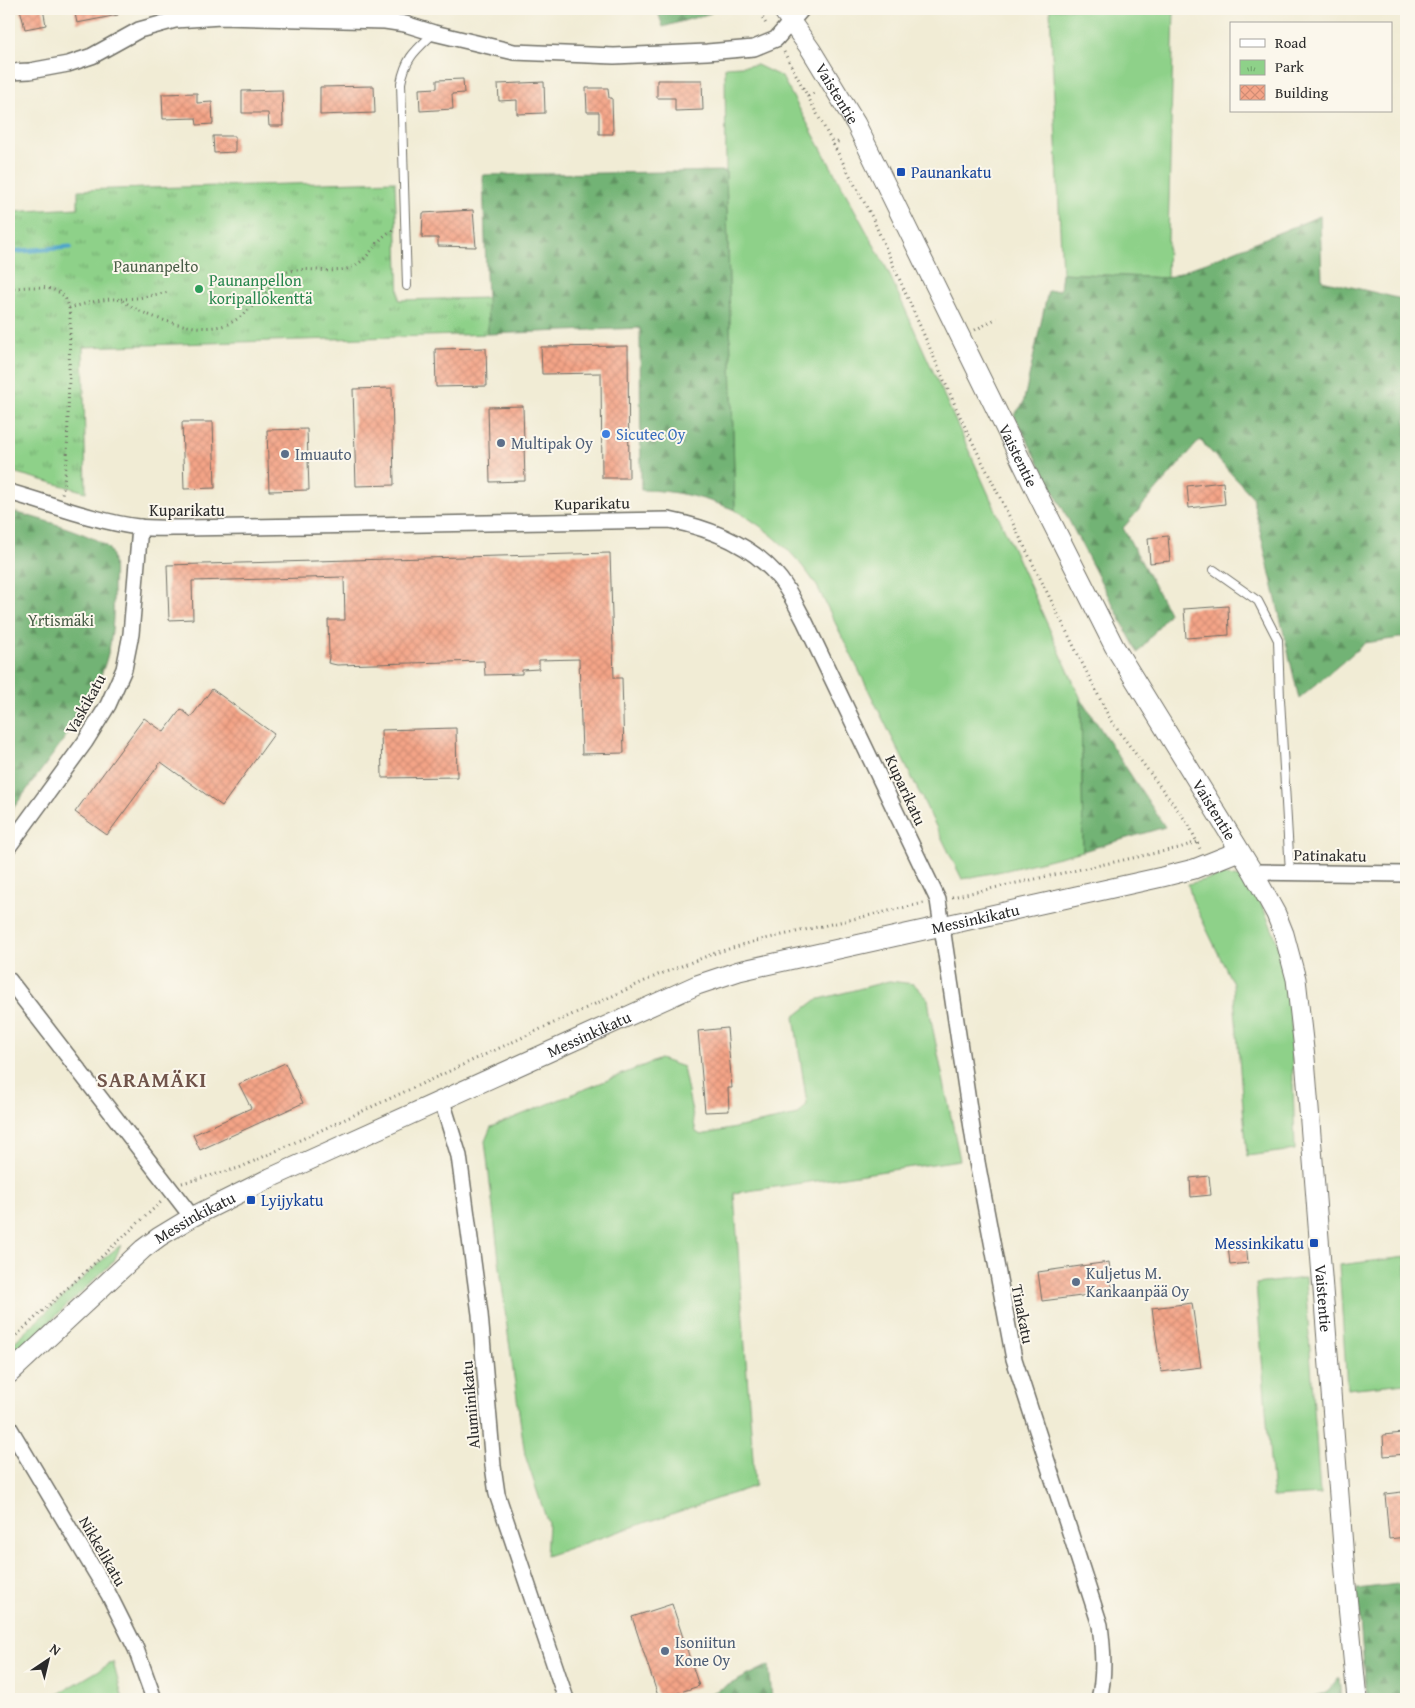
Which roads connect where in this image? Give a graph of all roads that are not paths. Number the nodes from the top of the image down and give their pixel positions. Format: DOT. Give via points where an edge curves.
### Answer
graph roads {
  1 [pos="792,13"];
  2 [pos="434,33"];
  3 [pos="9,72"];
  4 [pos="407,286"];
  5 [pos="9,492"];
  6 [pos="140,527"];
  7 [pos="1214,570"];
  8 [pos="9,846"];
  9 [pos="1239,851"];
  10 [pos="1253,872"];
  11 [pos="1290,872"];
  12 [pos="1406,874"];
  13 [pos="942,925"];
  14 [pos="9,980"];
  15 [pos="442,1101"];
  16 [pos="192,1217"];
  17 [pos="9,1374"];
  18 [pos="9,1427"];
  19 [pos="154,1699"];
  20 [pos="566,1699"];
  21 [pos="1099,1699"];
  22 [pos="1357,1699"];
  1 -- 2 [label="street" via="776,39 754,48 736,50 605,56 514,52"];
  1 -- 9 [label="street, Vaistentie" via="856,124 1114,646"];
  2 -- 3 [label="street" via="385,21 221,17 175,20 139,30 92,56 68,64"];
  2 -- 4 [label="lane" via="411,54 404,65 401,83"];
  5 -- 6 [label="street, Kuparikatu" via="60,509"];
  6 -- 8 [label="street, Vaskikatu" via="131,634 124,669 108,705 85,742"];
  6 -- 13 [label="street, Kuparikatu" via="669,520 713,532 761,561 779,578 794,600 938,900"];
  7 -- 11 [label="lane" via="1258,601 1278,640"];
  9 -- 10 [label="street, Vaistentie"];
  9 -- 13 [label="street, Messinkikatu" via="1194,869 1162,877"];
  10 -- 11 [label="street, Patinakatu"];
  10 -- 22 [label="street, Vaistentie" via="1279,921 1296,979"];
  11 -- 12 [label="street, Patinakatu"];
  13 -- 15 [label="street, Messinkikatu" via="739,971 697,985"];
  13 -- 21 [label="street, Tinakatu" via="977,1162 1014,1359 1100,1625 1103,1672"];
  14 -- 16 [label="street"];
  15 -- 16 [label="street, Messinkikatu" via="270,1178"];
  15 -- 20 [label="street, Alumiinikatu" via="459,1156 480,1314 498,1494"];
  16 -- 17 [label="street, Messinkikatu" via="143,1249"];
  18 -- 19 [label="street, Nikkelikatu" via="109,1595 136,1649"];
}
